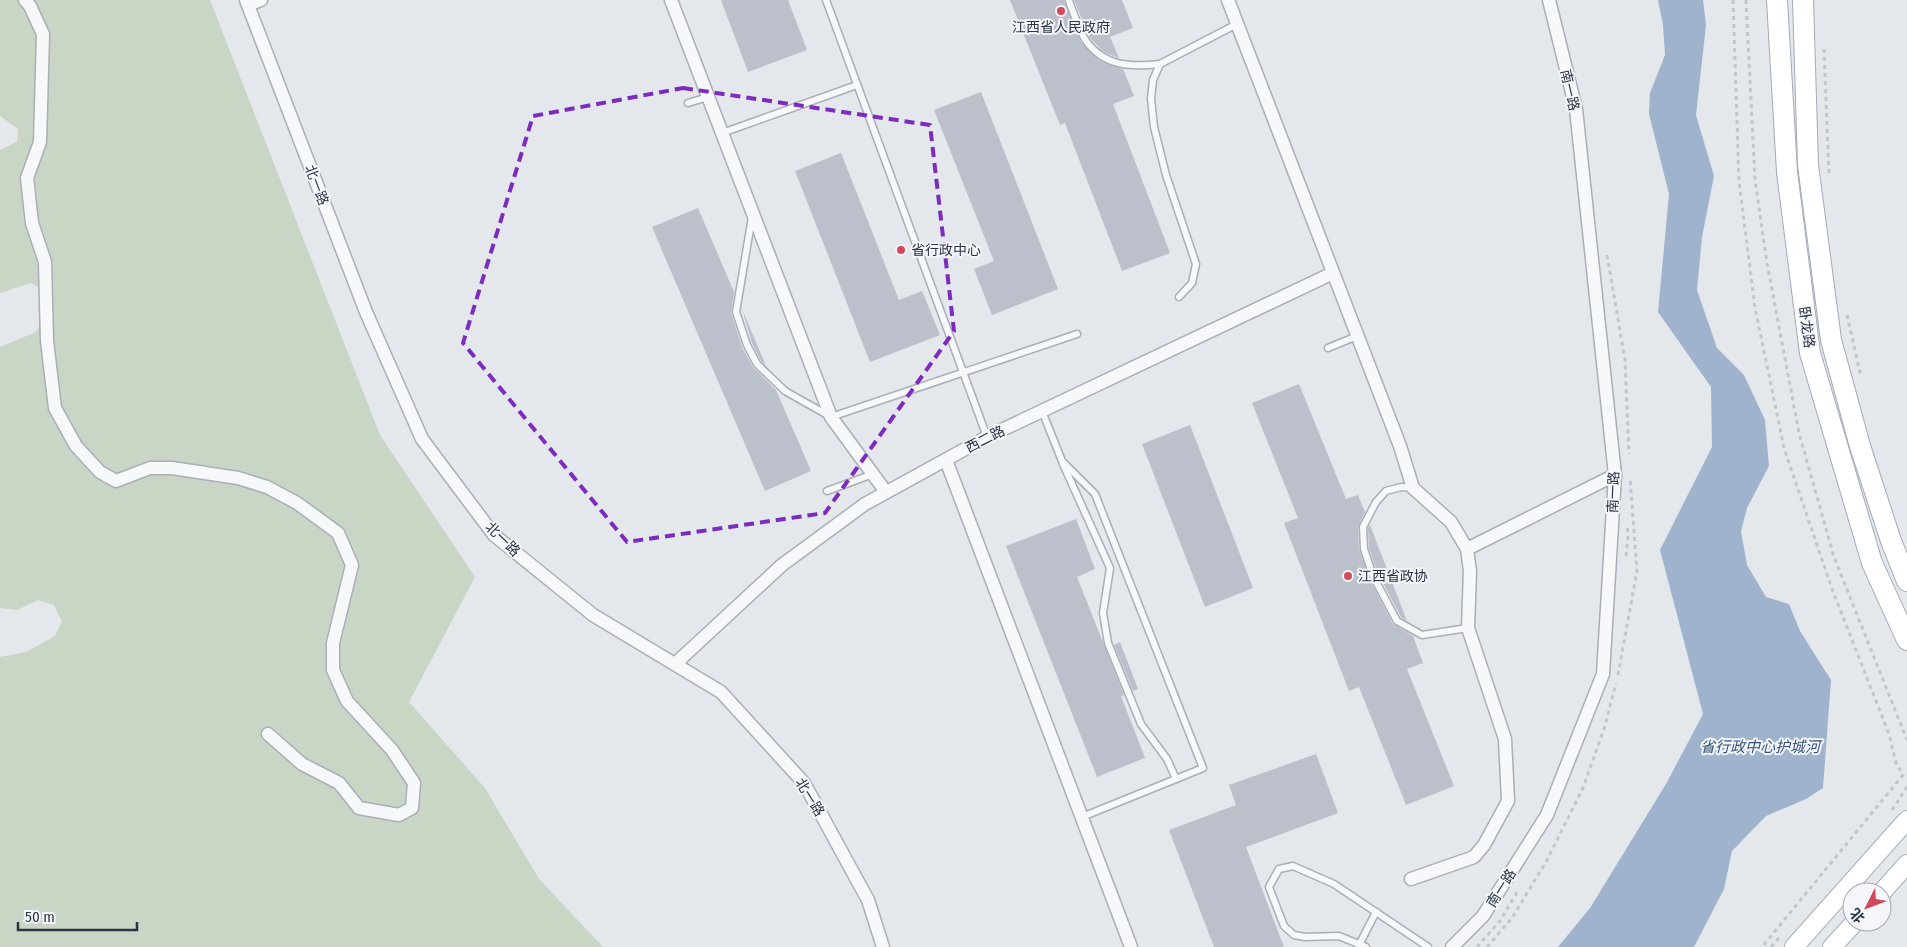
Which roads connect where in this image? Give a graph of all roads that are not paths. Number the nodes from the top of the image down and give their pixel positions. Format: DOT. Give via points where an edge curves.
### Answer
graph roads {
  1 [pos="25,0"];
  2 [pos="261,0"];
  3 [pos="670,0"];
  4 [pos="826,0"];
  5 [pos="1070,0"];
  6 [pos="1228,0"];
  7 [pos="1549,0"];
  8 [pos="1777,0"];
  9 [pos="1803,0"];
  10 [pos="247,3"];
  11 [pos="1237,24"];
  12 [pos="1160,64"];
  13 [pos="857,86"];
  14 [pos="708,97"];
  15 [pos="688,103"];
  16 [pos="722,133"];
  17 [pos="753,215"];
  18 [pos="1333,273"];
  19 [pos="1179,297"];
  20 [pos="1077,334"];
  21 [pos="1357,336"];
  22 [pos="1328,348"];
  23 [pos="963,373"];
  24 [pos="1042,412"];
  25 [pos="831,418"];
  26 [pos="987,437"];
  27 [pos="946,460"];
  28 [pos="1062,461"];
  29 [pos="873,474"];
  30 [pos="1615,475"];
  31 [pos="1413,488"];
  32 [pos="827,491"];
  33 [pos="886,492"];
  34 [pos="1468,549"];
  35 [pos="1907,581"];
  36 [pos="1468,628"];
  37 [pos="1907,640"];
  38 [pos="675,664"];
  39 [pos="268,734"];
  40 [pos="1176,779"];
  41 [pos="1082,817"];
  42 [pos="1907,820"];
  43 [pos="1907,864"];
  44 [pos="1411,879"];
  45 [pos="1891,882"];
  46 [pos="1376,912"];
  47 [pos="1846,932"];
  48 [pos="1361,946"];
  49 [pos="883,947"];
  50 [pos="1131,947"];
  51 [pos="1428,947"];
  52 [pos="1452,947"];
  53 [pos="1794,947"];
  54 [pos="1832,947"];
  1 -- 39 [label="street" via="43,34 40,142 27,178 32,223 45,262 47,341 55,408 76,446 100,472 116,481 150,468 238,478 267,487 297,503 338,533 352,565 333,643 332,670 347,701 392,750 414,783 412,808 399,815 359,808 339,783 302,764"];
  2 -- 10 [label="street"];
  3 -- 14 [label="street"];
  4 -- 13 [label="lane"];
  5 -- 12 [label="lane" via="1086,40 1107,61 1136,66"];
  6 -- 11 [label="street"];
  7 -- 30 [label="street, 南一路" via="1576,109"];
  8 -- 37 [label="main road, 卧龙路" via="1787,172 1810,353 1872,563"];
  9 -- 35 [label="main road, 卧龙路" via="1808,165 1831,340 1866,463"];
  10 -- 38 [label="street, 北一路" via="366,312 422,439 494,535 593,615"];
  11 -- 12 [label="lane"];
  11 -- 18 [label="street"];
  12 -- 19 [label="lane" via="1153,80 1151,99 1154,127 1166,175 1196,264 1192,282"];
  13 -- 16 [label="lane"];
  13 -- 23 [label="lane"];
  14 -- 15 [label="lane"];
  14 -- 16 [label="street"];
  16 -- 17 [label="street"];
  17 -- 25 [label="street"];
  17 -- 25 [label="lane" via="736,312 747,345 757,364 785,391"];
  18 -- 21 [label="street"];
  18 -- 24 [label="street, 西二路"];
  20 -- 23 [label="lane"];
  21 -- 22 [label="lane"];
  21 -- 31 [label="street"];
  23 -- 25 [label="lane"];
  23 -- 26 [label="lane"];
  24 -- 26 [label="street, 西二路"];
  24 -- 28 [label="lane"];
  25 -- 29 [label="street"];
  26 -- 27 [label="street, 西二路"];
  27 -- 33 [label="street, 西二路"];
  27 -- 41 [label="street"];
  28 -- 40 [label="lane" via="1110,568 1103,613 1108,643 1141,724"];
  28 -- 40 [label="lane" via="1095,494 1203,768"];
  29 -- 32 [label="lane"];
  29 -- 33 [label="street"];
  30 -- 34 [label="street"];
  30 -- 52 [label="street, 南一路" via="1603,674 1547,815 1483,916"];
  31 -- 34 [label="street" via="1451,522"];
  31 -- 36 [label="lane" via="1401,486 1386,491 1376,502 1363,527 1364,549 1373,576 1397,621 1422,635"];
  33 -- 38 [label="street, 西二路" via="782,565"];
  34 -- 36 [label="street"];
  36 -- 44 [label="street" via="1505,739 1508,801 1474,857"];
  38 -- 49 [label="street, 北一路" via="721,692 804,783 868,900"];
  40 -- 41 [label="lane"];
  41 -- 50 [label="street"];
  42 -- 53 [label="main road"];
  43 -- 45 [label="main road"];
  46 -- 48 [label="lane"];
  46 -- 48 [label="lane" via="1334,884 1293,866 1279,869 1269,887 1284,926 1294,935 1339,936"];
  46 -- 51 [label="lane"];
  47 -- 54 [label="main road"];
}
